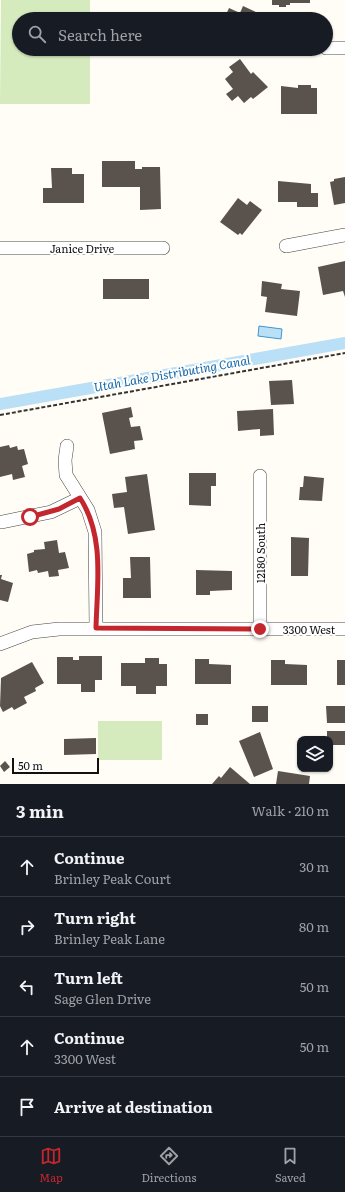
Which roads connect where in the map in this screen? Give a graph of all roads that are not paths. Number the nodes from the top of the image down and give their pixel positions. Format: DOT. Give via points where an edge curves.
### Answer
graph roads {
  1 [pos="333,48"];
  2 [pos="345,48"];
  3 [pos="345,235"];
  4 [pos="286,246"];
  5 [pos="0,248"];
  6 [pos="163,248"];
  7 [pos="67,446"];
  8 [pos="260,476"];
  9 [pos="80,498"];
  10 [pos="2,522"];
  11 [pos="96,628"];
  12 [pos="260,629"];
  13 [pos="345,629"];
  14 [pos="0,644"];
  1 -- 2 [label="street"];
  3 -- 4 [label="street"];
  5 -- 6 [label="street, Janice Drive"];
  7 -- 9 [label="street" via="66,475"];
  8 -- 12 [label="street, 12180 South"];
  9 -- 10 [label="street" via="51,512"];
  9 -- 11 [label="street" via="92,520 96,541"];
  11 -- 12 [label="street, 3300 West"];
  11 -- 14 [label="street, 3300 West" via="45,630"];
  12 -- 13 [label="street, 3300 West"];
}
